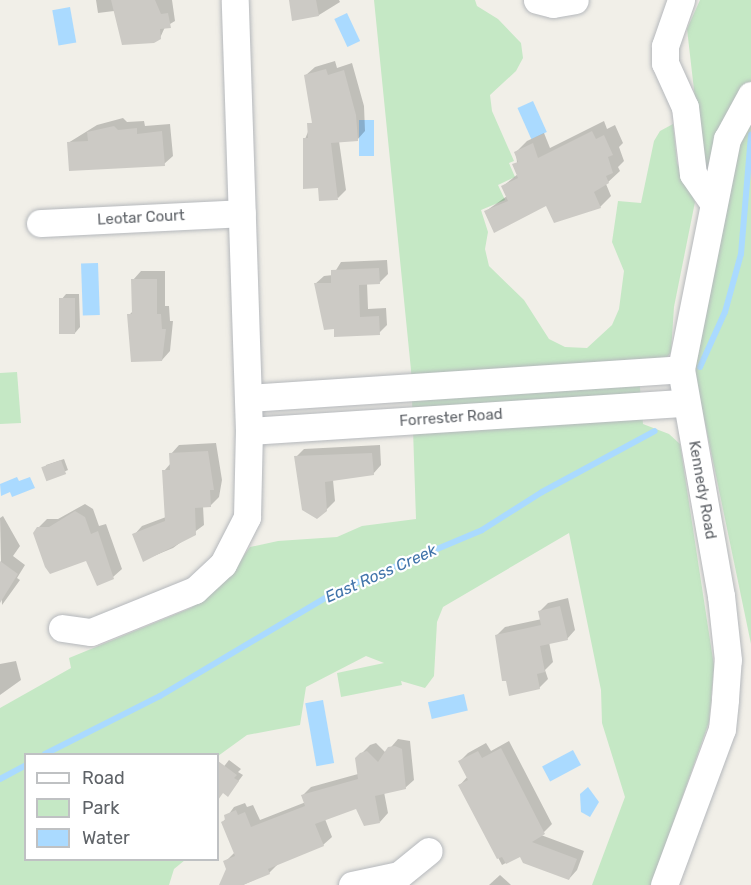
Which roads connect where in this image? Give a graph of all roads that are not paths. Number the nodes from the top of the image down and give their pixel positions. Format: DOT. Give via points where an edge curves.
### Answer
graph roads {
  1 [pos="235,0"];
  2 [pos="537,0"];
  3 [pos="575,0"];
  4 [pos="681,0"];
  5 [pos="751,95"];
  6 [pos="713,203"];
  7 [pos="242,213"];
  8 [pos="40,223"];
  9 [pos="681,369"];
  10 [pos="248,398"];
  11 [pos="686,403"];
  12 [pos="249,431"];
  13 [pos="62,628"];
  14 [pos="739,657"];
  15 [pos="429,851"];
  16 [pos="352,885"];
  17 [pos="664,885"];
  1 -- 7 [label="street"];
  2 -- 3 [label="street"];
  4 -- 6 [label="street" via="665,46 665,63 685,107 693,174"];
  5 -- 6 [label="street, Kennedy Road" via="727,139"];
  6 -- 9 [label="street, Kennedy Road"];
  7 -- 8 [label="street, Leotar Court"];
  7 -- 10 [label="street"];
  9 -- 10 [label="street"];
  9 -- 11 [label="street, Kennedy Road"];
  10 -- 12 [label="street"];
  11 -- 12 [label="street, Forrester Road"];
  11 -- 14 [label="street, Kennedy Road" via="721,596"];
  12 -- 13 [label="street" via="247,517 223,564 195,590 128,618 91,632"];
  14 -- 17 [label="street, Kennedy Road" via="722,729"];
  15 -- 16 [label="street" via="399,875"];
}
